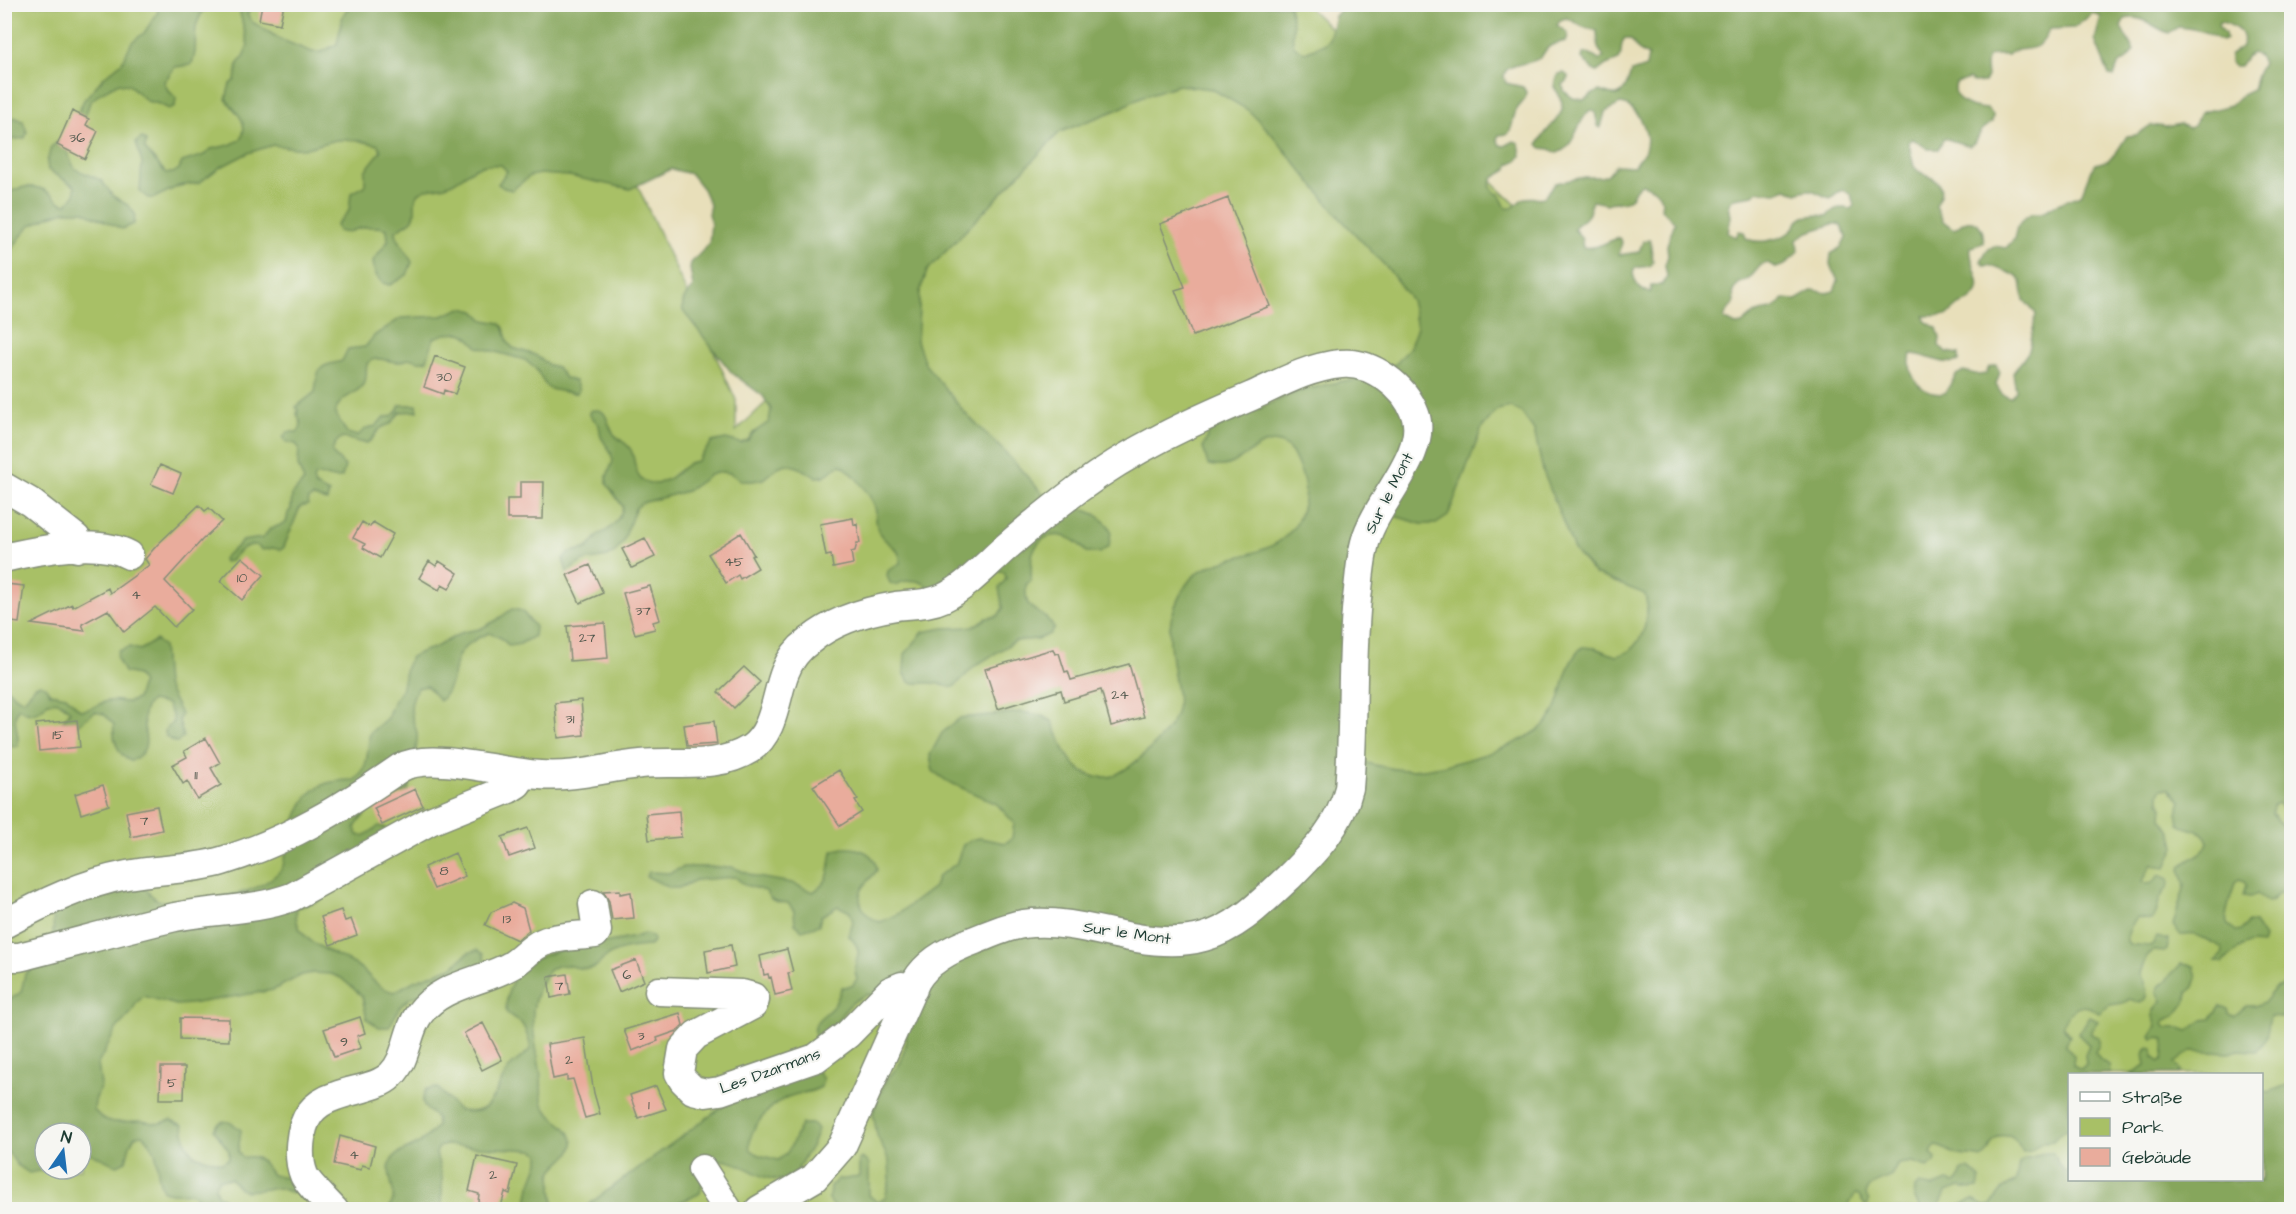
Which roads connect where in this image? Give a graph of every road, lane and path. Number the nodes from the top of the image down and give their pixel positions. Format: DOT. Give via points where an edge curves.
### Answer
graph roads {
  1 [pos="4,487"];
  2 [pos="77,548"];
  3 [pos="129,555"];
  4 [pos="4,558"];
  5 [pos="524,774"];
  6 [pos="593,904"];
  7 [pos="4,924"];
  8 [pos="4,957"];
  9 [pos="912,988"];
  10 [pos="659,991"];
  11 [pos="702,1169"];
  12 [pos="334,1209"];
  13 [pos="728,1209"];
  14 [pos="759,1209"];
  1 -- 2 [label="street" via="76,538"];
  2 -- 3 [label="street" via="114,549"];
  2 -- 4 [label="street"];
  5 -- 7 [label="street, Sur le Mont" via="420,761 407,764 299,831 259,848 211,864 126,875 53,899"];
  5 -- 8 [label="street" via="509,789 430,821 279,902 176,917 19,957"];
  5 -- 9 [label="street, Sur le Mont" via="578,775 643,764 711,763 752,748 771,720 792,658 818,634 872,611 943,597 966,583 1078,489 1135,451 1298,375 1342,364 1377,372 1388,380 1414,410 1416,436 1407,461 1373,520 1364,549 1354,638 1349,788 1329,834 1245,916 1205,937 1162,940 1067,924 1017,925 942,956 923,970"];
  6 -- 12 [label="street" via="595,934 536,945 512,965 431,1001 414,1022 391,1075 338,1095 309,1113 301,1140 303,1170 306,1179"];
  9 -- 10 [label="street, Les Dzarmans" via="902,986 890,991 822,1055 734,1087 706,1093 693,1090 682,1080 679,1066 683,1049 696,1035 753,1005 755,1000 742,994"];
  9 -- 14 [label="street, Sur le Mont" via="842,1146 814,1178"];
  11 -- 13 [label="street"];
}
